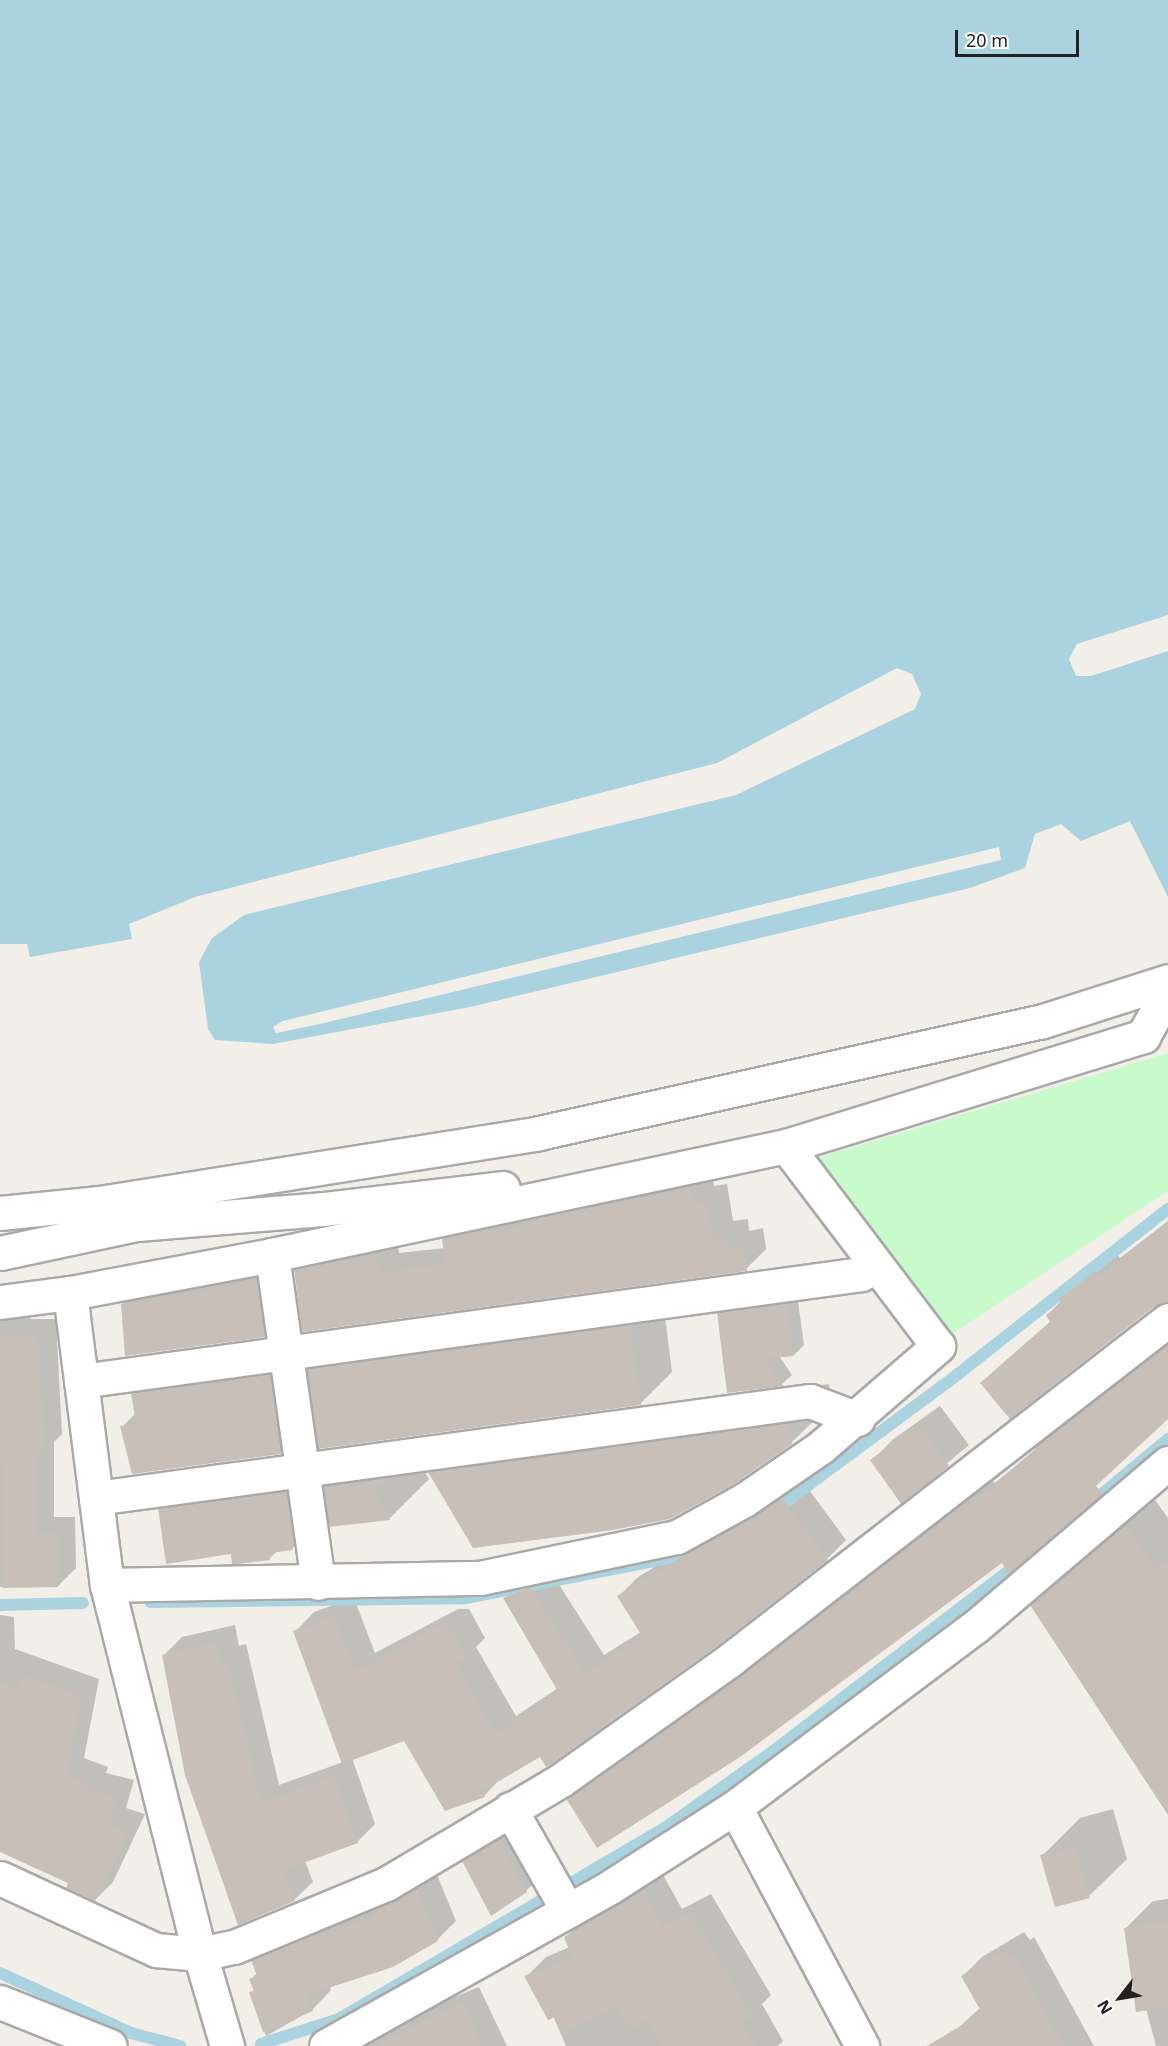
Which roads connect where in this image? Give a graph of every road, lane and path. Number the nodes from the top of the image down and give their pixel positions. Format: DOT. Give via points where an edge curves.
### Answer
graph roads {
  1 [pos="1168,981"];
  2 [pos="1168,992"];
  3 [pos="786,1146"];
  4 [pos="576,1192"];
  5 [pos="0,1214"];
  6 [pos="100,1217"];
  7 [pos="0,1253"];
  8 [pos="272,1255"];
  9 [pos="876,1265"];
  10 [pos="70,1293"];
  11 [pos="0,1302"];
  12 [pos="1168,1320"];
  13 [pos="285,1353"];
  14 [pos="81,1381"];
  15 [pos="858,1419"];
  16 [pos="1168,1463"];
  17 [pos="302,1470"];
  18 [pos="96,1498"];
  19 [pos="318,1583"];
  20 [pos="107,1585"];
  21 [pos="735,1807"];
  22 [pos="510,1809"];
  23 [pos="0,1878"];
  24 [pos="560,1897"];
  25 [pos="200,1954"];
  26 [pos="0,2002"];
  27 [pos="110,2046"];
  28 [pos="227,2046"];
  29 [pos="326,2046"];
  30 [pos="862,2046"];
  1 -- 6 [label="street" via="1043,1021 539,1133"];
  2 -- 3 [label="street" via="1143,1036"];
  3 -- 4 [label="street"];
  3 -- 9 [label="street"];
  4 -- 6 [label="street" via="527,1185"];
  4 -- 8 [label="street"];
  5 -- 6 [label="street"];
  6 -- 7 [label="street"];
  8 -- 10 [label="street"];
  8 -- 13 [label="street"];
  9 -- 13 [label="street" via="861,1274"];
  9 -- 15 [label="street" via="938,1346"];
  10 -- 11 [label="street"];
  10 -- 14 [label="street"];
  12 -- 22 [label="street" via="731,1659 561,1780"];
  13 -- 14 [label="street"];
  13 -- 17 [label="street"];
  14 -- 18 [label="street"];
  15 -- 17 [label="street" via="810,1401"];
  15 -- 19 [label="street" via="744,1500 677,1537 480,1578"];
  16 -- 21 [label="street" via="975,1627"];
  17 -- 18 [label="street"];
  17 -- 19 [label="street"];
  18 -- 20 [label="street"];
  19 -- 20 [label="street"];
  20 -- 25 [label="street"];
  21 -- 24 [label="street"];
  21 -- 30 [label="street"];
  22 -- 24 [label="street"];
  22 -- 25 [label="street" via="386,1884 234,1947"];
  23 -- 25 [label="street" via="156,1950"];
  24 -- 29 [label="street"];
  25 -- 28 [label="street"];
  26 -- 27 [label="street"];
}
